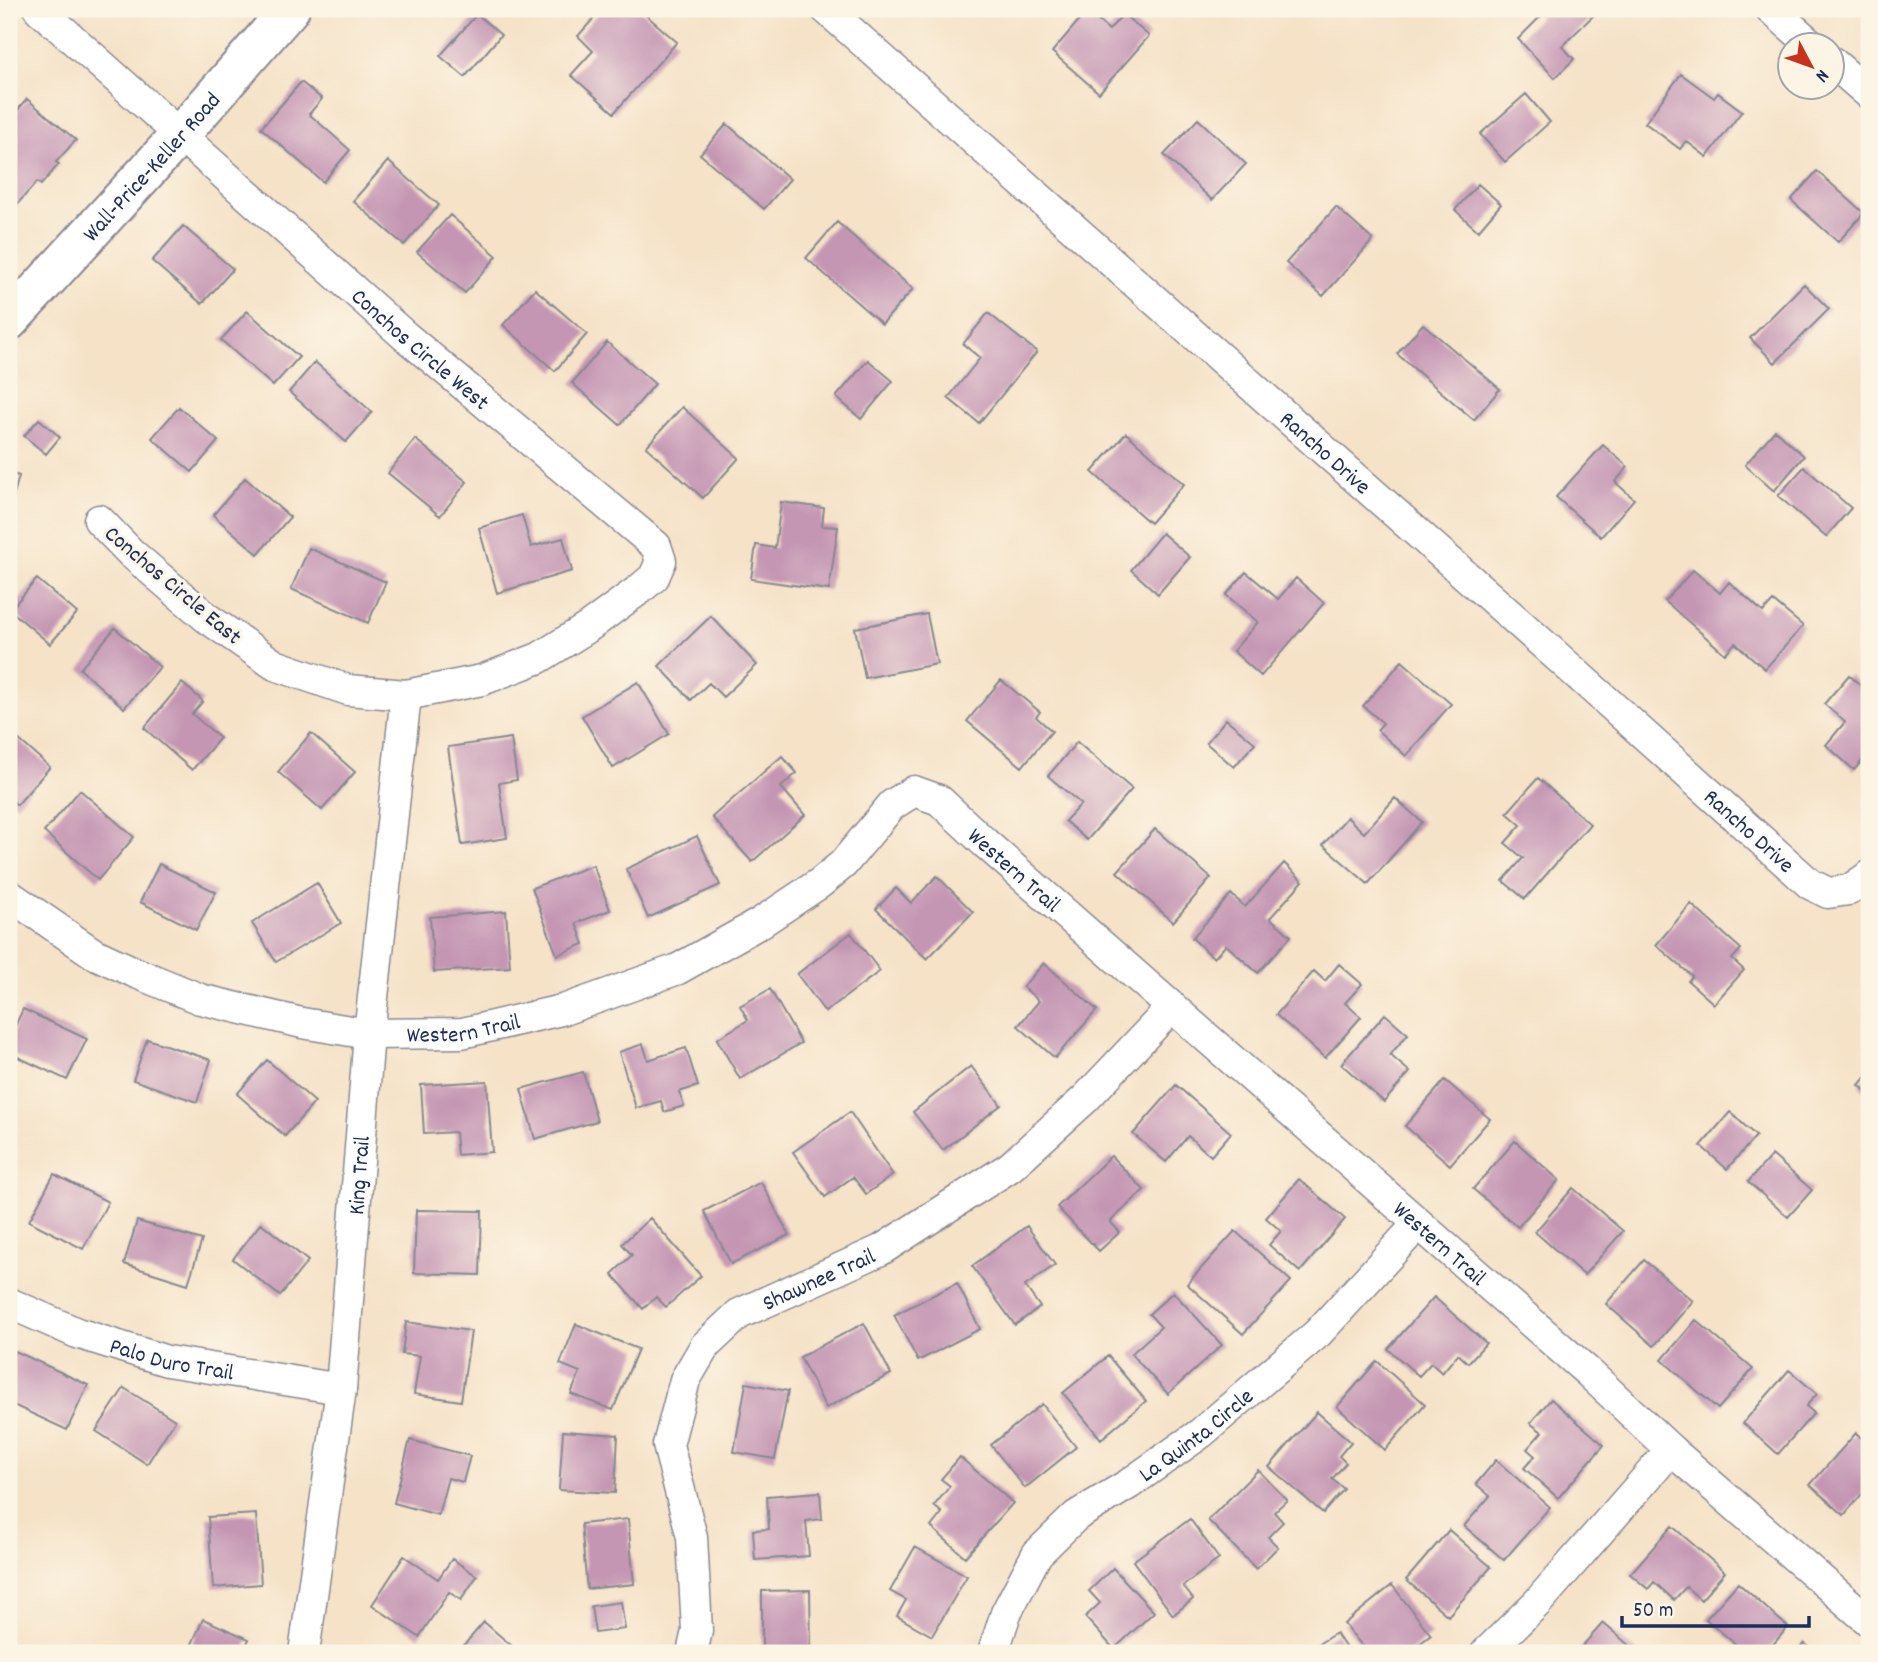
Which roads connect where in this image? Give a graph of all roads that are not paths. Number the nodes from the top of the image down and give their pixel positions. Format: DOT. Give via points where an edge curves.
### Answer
graph roads {
  1 [pos="38,9"];
  2 [pos="290,9"];
  3 [pos="826,9"];
  4 [pos="1771,9"];
  5 [pos="1797,32"];
  6 [pos="1846,74"];
  7 [pos="1869,94"];
  8 [pos="179,136"];
  9 [pos="9,321"];
  10 [pos="99,520"];
  11 [pos="661,561"];
  12 [pos="406,695"];
  13 [pos="1869,876"];
  14 [pos="9,895"];
  15 [pos="1172,1007"];
  16 [pos="369,1034"];
  17 [pos="1418,1224"];
  18 [pos="9,1303"];
  19 [pos="341,1389"];
  20 [pos="1671,1450"];
  21 [pos="1869,1622"];
  22 [pos="304,1653"];
  23 [pos="692,1653"];
  24 [pos="993,1653"];
  25 [pos="1486,1653"];
  1 -- 8 [label="street, Conchos Circle West"];
  2 -- 8 [label="street, Wall-Price-Keller Road"];
  3 -- 13 [label="street, Rancho Drive" via="1810,884 1828,893 1849,890"];
  4 -- 5 [label="street"];
  6 -- 7 [label="street"];
  8 -- 9 [label="street, Wall-Price-Keller Road"];
  8 -- 11 [label="street, Conchos Circle West" via="405,336 656,546"];
  10 -- 12 [label="street, Conchos Circle East" via="207,618 275,665 348,690"];
  11 -- 12 [label="street, Conchos Circle East" via="654,578 539,658 482,680"];
  12 -- 16 [label="street, King Trail"];
  14 -- 16 [label="street, Western Trail" via="93,953 200,999"];
  15 -- 16 [label="street, Western Trail" via="939,800 914,791 892,805 843,864 820,883 761,923 678,968 566,1009 461,1033"];
  15 -- 17 [label="street, Western Trail"];
  15 -- 23 [label="street, Shawnee Trail" via="1085,1099 1010,1167 881,1250 740,1314 705,1346 685,1380 668,1444 692,1537 697,1631"];
  16 -- 19 [label="street, King Trail"];
  17 -- 20 [label="street, Western Trail"];
  17 -- 24 [label="street, La Quinta Circle" via="1318,1333 1201,1433 1076,1516 1037,1554 1006,1613"];
  18 -- 19 [label="street, Palo Duro Trail" via="77,1333 167,1361"];
  19 -- 22 [label="street, King Trail"];
  20 -- 21 [label="street, Western Trail"];
  20 -- 25 [label="street" via="1537,1603"];
}
